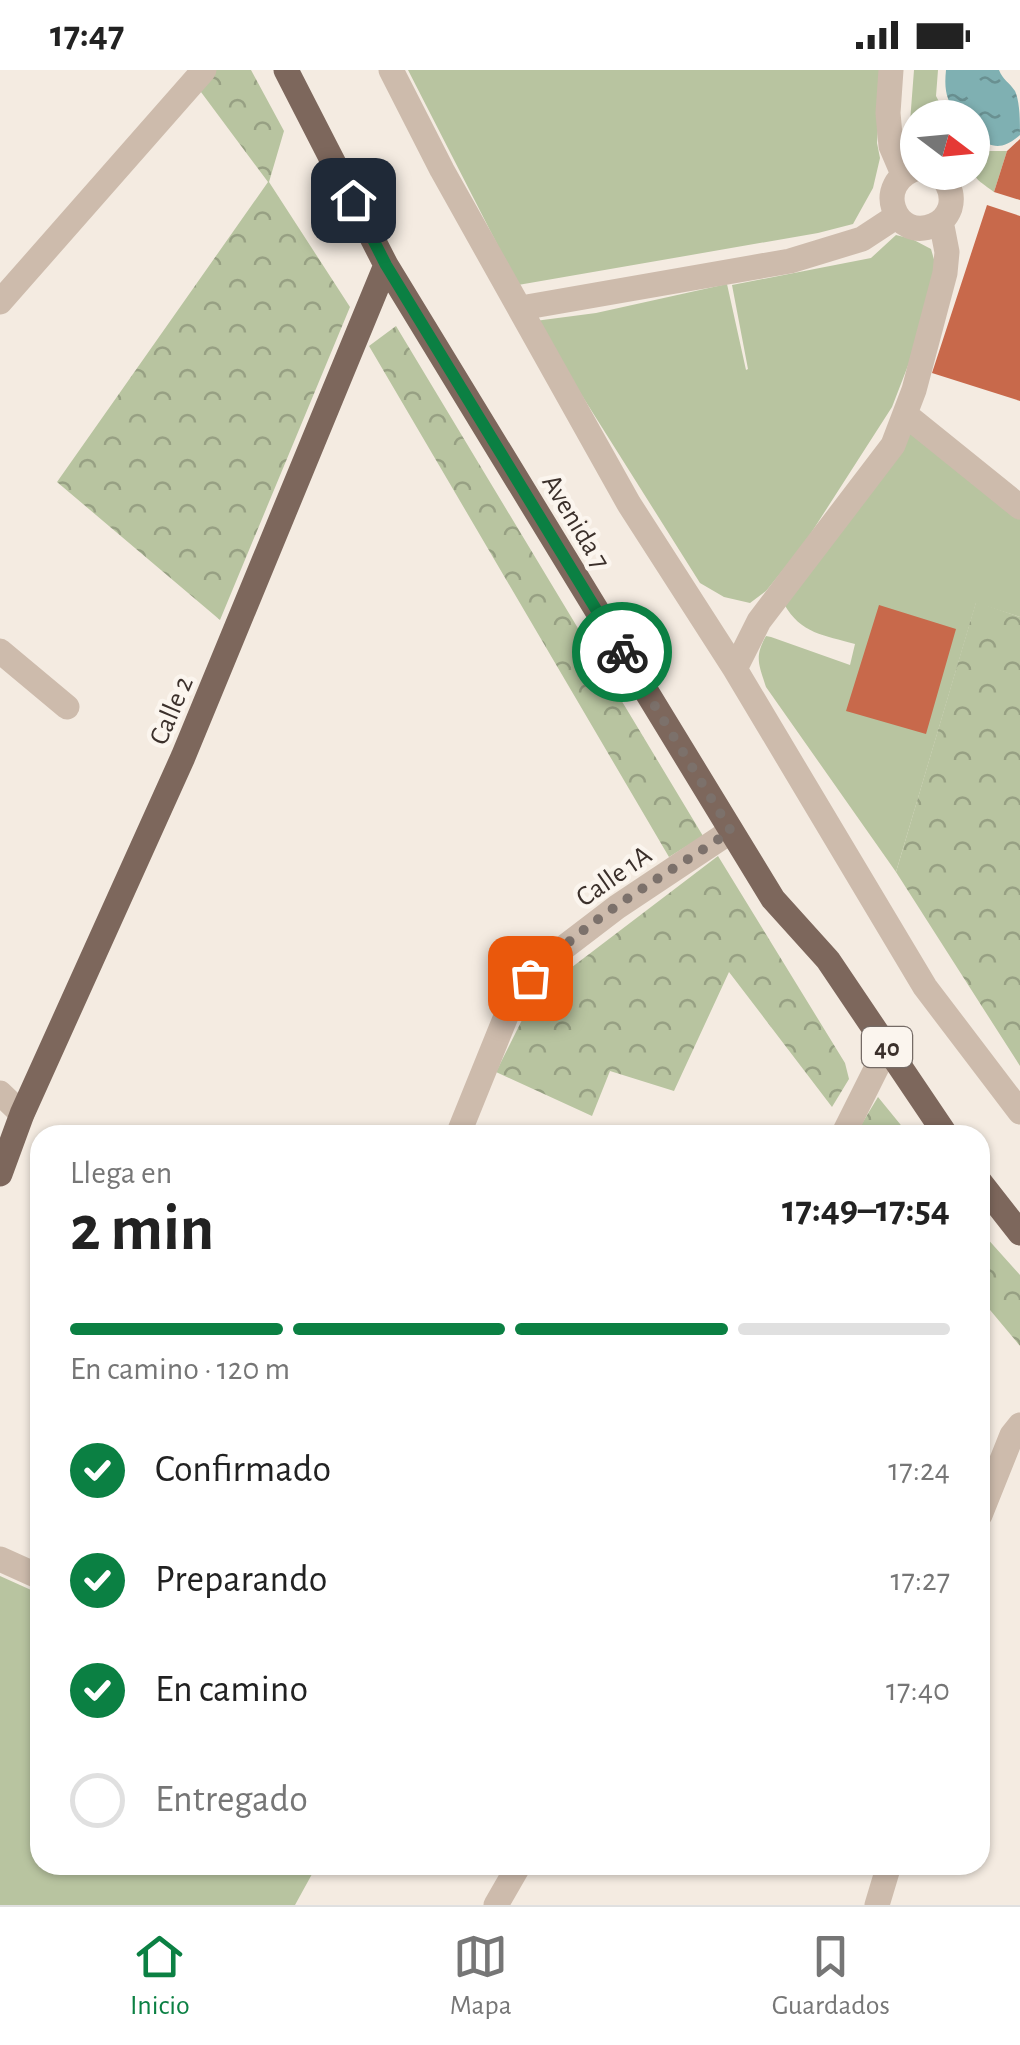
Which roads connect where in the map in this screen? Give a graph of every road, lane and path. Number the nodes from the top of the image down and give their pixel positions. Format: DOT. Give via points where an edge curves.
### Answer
graph roads {
  1 [pos="204,70"];
  2 [pos="286,70"];
  3 [pos="391,70"];
  4 [pos="891,70"];
  5 [pos="900,158"];
  6 [pos="900,181"];
  7 [pos="949,190"];
  8 [pos="897,216"];
  9 [pos="941,221"];
  10 [pos="386,265"];
  11 [pos="0,302"];
  12 [pos="521,308"];
  13 [pos="906,415"];
  14 [pos="1020,507"];
  15 [pos="0,651"];
  16 [pos="735,669"];
  17 [pos="67,706"];
  18 [pos="731,831"];
  19 [pos="888,1047"];
  20 [pos="0,1093"];
  21 [pos="1020,1112"];
  22 [pos="22,1114"];
  23 [pos="462,1125"];
  24 [pos="848,1125"];
  25 [pos="939,1125"];
  26 [pos="0,1174"];
  27 [pos="990,1195"];
  28 [pos="1020,1234"];
  29 [pos="1020,1424"];
  30 [pos="990,1490"];
  31 [pos="0,1559"];
  32 [pos="30,1572"];
  33 [pos="513,1875"];
  34 [pos="886,1875"];
  35 [pos="496,1905"];
  36 [pos="878,1905"];
  1 -- 11 [label="street"];
  2 -- 10 [label="main road, Avenida 7 / 40"];
  3 -- 12 [label="street"];
  4 -- 5 [label="street" via="890,146"];
  6 -- 8 [label="street" via="892,189"];
  7 -- 9 [label="street" via="951,206"];
  8 -- 9 [label="street" via="922,228"];
  8 -- 12 [label="street" via="862,238 790,261"];
  9 -- 13 [label="street" via="944,273"];
  10 -- 18 [label="main road, Avenida 7 / 40"];
  10 -- 22 [label="main road, Calle 2" via="183,756"];
  12 -- 16 [label="street" via="629,504"];
  13 -- 14 [label="street"];
  13 -- 16 [label="street" via="893,445 759,622"];
  15 -- 17 [label="street"];
  16 -- 21 [label="street" via="925,988"];
  18 -- 19 [label="main road, Avenida 7 / 40" via="773,899 828,960"];
  18 -- 23 [label="street, Calle 1A" via="617,907 515,994"];
  19 -- 24 [label="street"];
  19 -- 25 [label="main road, Avenida 7 / 40"];
  20 -- 22 [label="street"];
  22 -- 26 [label="main road, Calle 2"];
  27 -- 28 [label="main road"];
  29 -- 30 [label="street"];
  31 -- 32 [label="street"];
  33 -- 35 [label="street"];
  34 -- 36 [label="street"];
}
